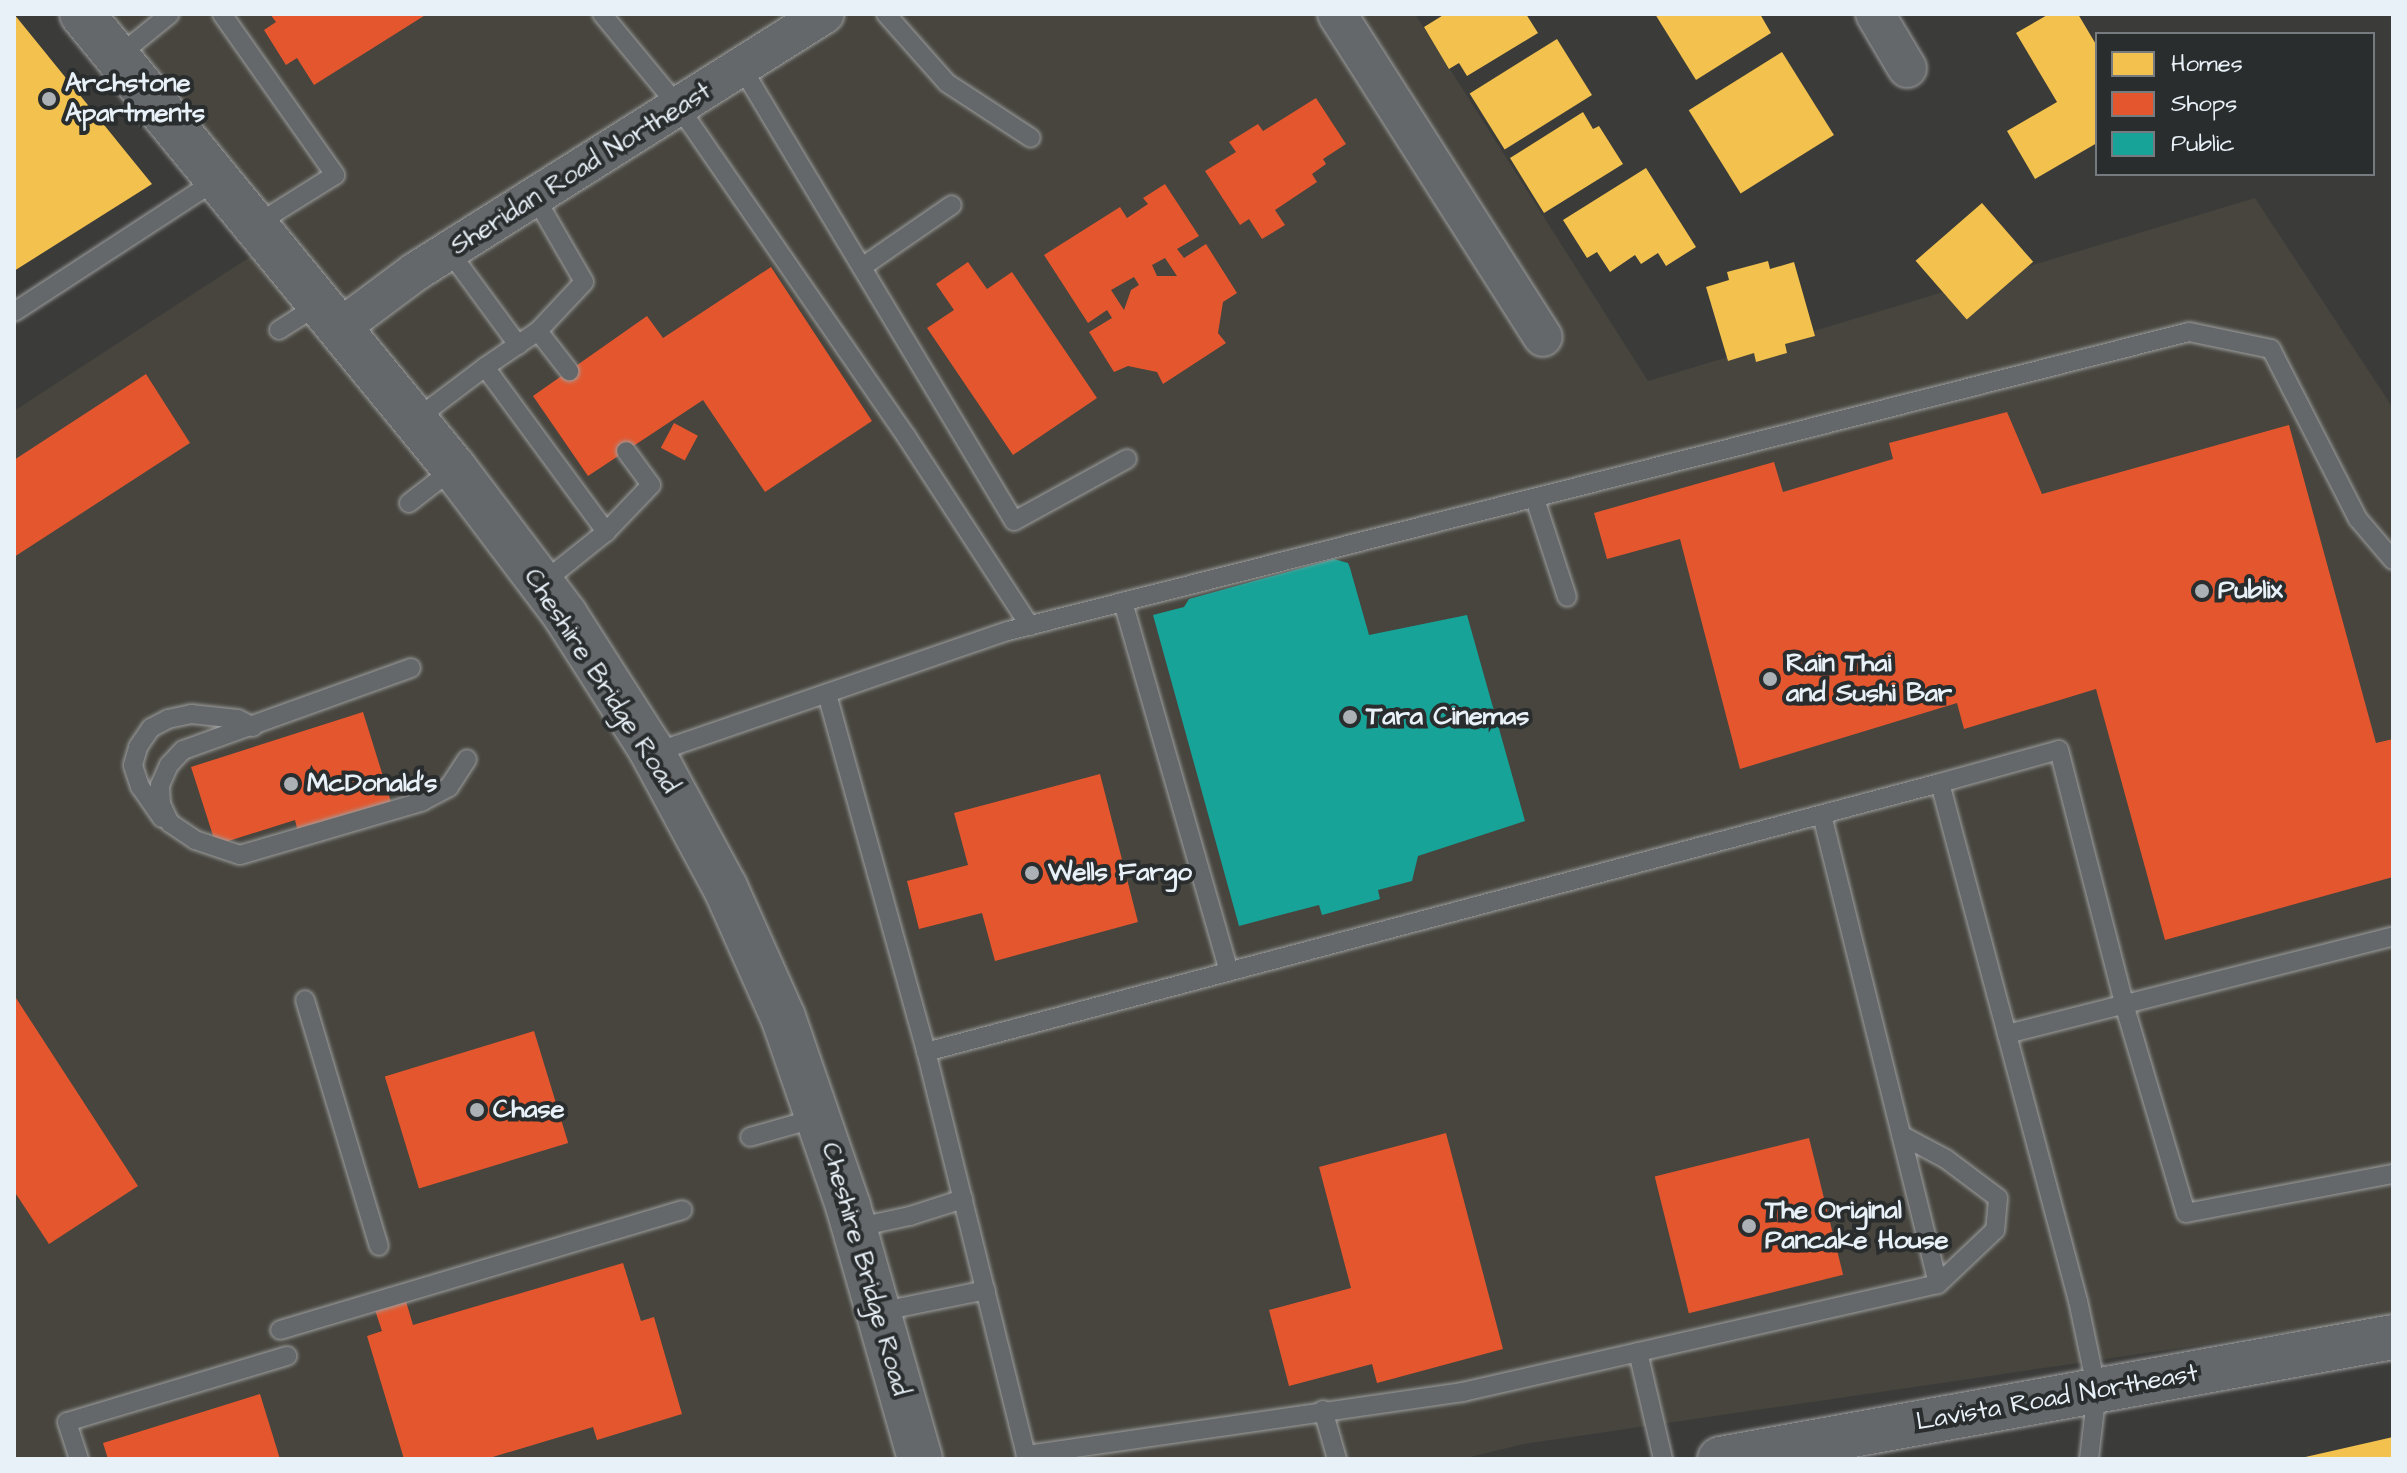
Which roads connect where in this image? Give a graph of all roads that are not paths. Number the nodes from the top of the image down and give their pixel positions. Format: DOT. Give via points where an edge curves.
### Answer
graph roads {
  1 [pos="82,14"];
  2 [pos="170,14"];
  3 [pos="222,14"];
  4 [pos="602,14"];
  5 [pos="825,14"];
  6 [pos="886,14"];
  7 [pos="1337,14"];
  8 [pos="1875,14"];
  9 [pos="117,57"];
  10 [pos="742,68"];
  11 [pos="1907,68"];
  12 [pos="679,107"];
  13 [pos="1031,138"];
  14 [pos="218,179"];
  15 [pos="535,197"];
  16 [pos="952,205"];
  17 [pos="255,225"];
  18 [pos="449,251"];
  19 [pos="862,267"];
  20 [pos="14,312"];
  21 [pos="330,316"];
  22 [pos="279,330"];
  23 [pos="538,331"];
  24 [pos="1543,337"];
  25 [pos="518,345"];
  26 [pos="485,367"];
  27 [pos="569,371"];
  28 [pos="415,420"];
  29 [pos="626,451"];
  30 [pos="1127,459"];
  31 [pos="454,468"];
  32 [pos="1535,499"];
  33 [pos="409,503"];
  34 [pos="606,532"];
  35 [pos="2393,560"];
  36 [pos="541,584"];
  37 [pos="1567,597"];
  38 [pos="1123,602"];
  39 [pos="1030,626"];
  40 [pos="411,668"];
  41 [pos="827,694"];
  42 [pos="253,727"];
  43 [pos="653,753"];
  44 [pos="467,759"];
  45 [pos="1940,783"];
  46 [pos="1822,815"];
  47 [pos="170,823"];
  48 [pos="2393,936"];
  49 [pos="1229,971"];
  50 [pos="305,1000"];
  51 [pos="2124,1004"];
  52 [pos="2007,1034"];
  53 [pos="926,1052"];
  54 [pos="820,1117"];
  55 [pos="1901,1135"];
  56 [pos="750,1137"];
  57 [pos="2393,1174"];
  58 [pos="963,1199"];
  59 [pos="682,1210"];
  60 [pos="854,1228"];
  61 [pos="379,1246"];
  62 [pos="1938,1284"];
  63 [pos="986,1290"];
  64 [pos="878,1312"];
  65 [pos="280,1330"];
  66 [pos="2393,1337"];
  67 [pos="1638,1352"];
  68 [pos="287,1356"];
  69 [pos="2097,1391"];
  70 [pos="1323,1410"];
  71 [pos="79,1459"];
  72 [pos="920,1459"];
  73 [pos="1337,1459"];
  74 [pos="1663,1459"];
  75 [pos="1720,1459"];
  76 [pos="2089,1459"];
  1 -- 9 [label="main road, Cheshire Bridge Road"];
  2 -- 9 [label="lane"];
  3 -- 17 [label="lane" via="335,175"];
  4 -- 12 [label="lane"];
  5 -- 10 [label="street, Sheridan Road Northeast"];
  6 -- 13 [label="lane" via="947,83"];
  7 -- 24 [label="street"];
  8 -- 11 [label="street"];
  9 -- 14 [label="main road, Cheshire Bridge Road"];
  10 -- 12 [label="street, Sheridan Road Northeast"];
  10 -- 19 [label="lane"];
  12 -- 15 [label="street, Sheridan Road Northeast"];
  12 -- 39 [label="lane"];
  14 -- 17 [label="main road, Cheshire Bridge Road"];
  14 -- 20 [label="lane"];
  15 -- 18 [label="street, Sheridan Road Northeast"];
  15 -- 23 [label="lane" via="584,282"];
  16 -- 19 [label="lane"];
  17 -- 21 [label="main road, Cheshire Bridge Road"];
  18 -- 21 [label="street, Sheridan Road Northeast"];
  18 -- 25 [label="lane"];
  19 -- 30 [label="lane" via="1014,521"];
  21 -- 22 [label="lane"];
  21 -- 28 [label="main road, Cheshire Bridge Road"];
  23 -- 25 [label="lane"];
  23 -- 27 [label="lane"];
  25 -- 26 [label="lane"];
  26 -- 28 [label="lane"];
  26 -- 34 [label="lane"];
  28 -- 31 [label="main road, Cheshire Bridge Road"];
  29 -- 34 [label="lane" via="651,485"];
  31 -- 33 [label="lane"];
  31 -- 36 [label="main road, Cheshire Bridge Road"];
  32 -- 35 [label="lane" via="2189,332 2271,349 2358,519"];
  32 -- 37 [label="lane"];
  32 -- 38 [label="lane"];
  34 -- 36 [label="lane"];
  36 -- 43 [label="main road, Cheshire Bridge Road"];
  38 -- 39 [label="lane"];
  38 -- 49 [label="lane"];
  39 -- 41 [label="lane"];
  40 -- 42 [label="lane"];
  41 -- 43 [label="lane"];
  41 -- 53 [label="lane"];
  42 -- 47 [label="lane" via="196,743 169,765 160,785"];
  42 -- 47 [label="lane" via="238,719 191,714 151,728 133,765 140,787"];
  43 -- 54 [label="main road, Cheshire Bridge Road" via="731,901"];
  44 -- 47 [label="lane" via="449,787 421,802 240,855 195,840"];
  45 -- 46 [label="lane"];
  45 -- 51 [label="lane" via="2059,750"];
  45 -- 52 [label="lane"];
  46 -- 49 [label="lane"];
  46 -- 55 [label="lane"];
  48 -- 51 [label="lane"];
  49 -- 53 [label="lane"];
  50 -- 61 [label="lane"];
  51 -- 52 [label="lane"];
  51 -- 57 [label="lane" via="2186,1213"];
  52 -- 69 [label="lane"];
  53 -- 58 [label="lane"];
  54 -- 56 [label="lane"];
  54 -- 60 [label="main road, Cheshire Bridge Road"];
  55 -- 62 [label="lane"];
  55 -- 62 [label="lane" via="1946,1159 1998,1198 1995,1230"];
  58 -- 60 [label="lane"];
  58 -- 63 [label="lane"];
  59 -- 65 [label="lane"];
  60 -- 64 [label="main road, Cheshire Bridge Road"];
  62 -- 67 [label="lane"];
  63 -- 64 [label="lane"];
  63 -- 70 [label="lane" via="1026,1455"];
  64 -- 72 [label="main road, Cheshire Bridge Road"];
  66 -- 69 [label="main road, Lavista Road Northeast"];
  67 -- 70 [label="lane" via="1463,1392"];
  67 -- 74 [label="lane"];
  68 -- 71 [label="lane" via="67,1422"];
  69 -- 75 [label="main road, Lavista Road Northeast"];
  69 -- 76 [label="lane"];
  70 -- 73 [label="lane"];
}
